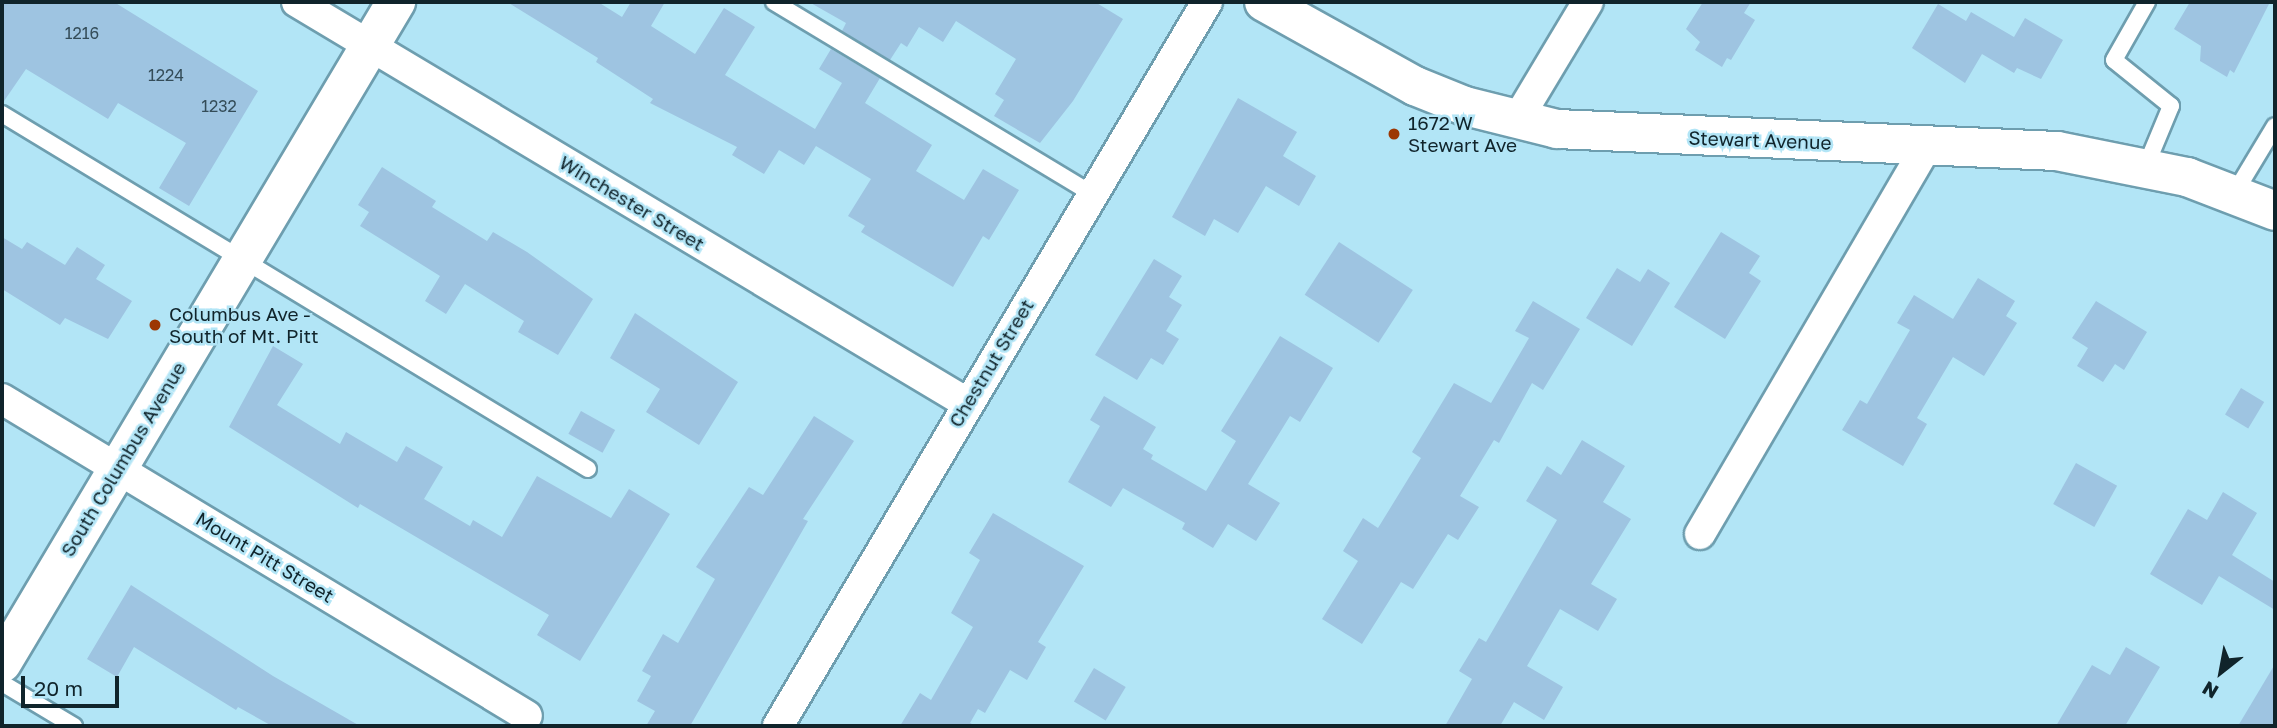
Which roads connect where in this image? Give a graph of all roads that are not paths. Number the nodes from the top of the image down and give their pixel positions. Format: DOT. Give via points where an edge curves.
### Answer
graph roads {
  1 [pos="296,2"];
  2 [pos="396,2"];
  3 [pos="774,2"];
  4 [pos="1207,2"];
  5 [pos="1264,2"];
  6 [pos="1588,2"];
  7 [pos="2147,2"];
  8 [pos="370,46"];
  9 [pos="2,114"];
  10 [pos="1517,120"];
  11 [pos="2275,126"];
  12 [pos="1926,147"];
  13 [pos="2146,166"];
  14 [pos="1092,194"];
  15 [pos="2234,194"];
  16 [pos="2275,211"];
  17 [pos="243,257"];
  18 [pos="2,399"];
  19 [pos="967,403"];
  20 [pos="118,468"];
  21 [pos="587,469"];
  22 [pos="1700,534"];
  23 [pos="2,663"];
  24 [pos="2,683"];
  25 [pos="527,716"];
  26 [pos="74,726"];
  27 [pos="778,726"];
  1 -- 8 [label="street, Winchester Street"];
  2 -- 8 [label="main road, South Columbus Avenue"];
  3 -- 14 [label="lane"];
  4 -- 14 [label="street, Chestnut Street"];
  5 -- 10 [label="main road, Stewart Avenue" via="1415,86"];
  6 -- 10 [label="street"];
  7 -- 13 [label="lane" via="2114,60 2171,106"];
  8 -- 17 [label="main road, South Columbus Avenue"];
  8 -- 19 [label="street, Winchester Street"];
  9 -- 17 [label="lane"];
  10 -- 12 [label="main road, Stewart Avenue" via="1616,135"];
  11 -- 15 [label="lane"];
  12 -- 13 [label="main road, Stewart Avenue" via="2057,151"];
  12 -- 22 [label="street"];
  13 -- 15 [label="main road, Stewart Avenue"];
  14 -- 19 [label="street, Chestnut Street"];
  15 -- 16 [label="main road, Stewart Avenue"];
  17 -- 20 [label="main road, South Columbus Avenue"];
  17 -- 21 [label="lane"];
  18 -- 20 [label="street, Mount Pitt Street"];
  19 -- 27 [label="street, Chestnut Street"];
  20 -- 23 [label="main road, South Columbus Avenue"];
  20 -- 25 [label="street, Mount Pitt Street"];
  24 -- 26 [label="lane"];
}
